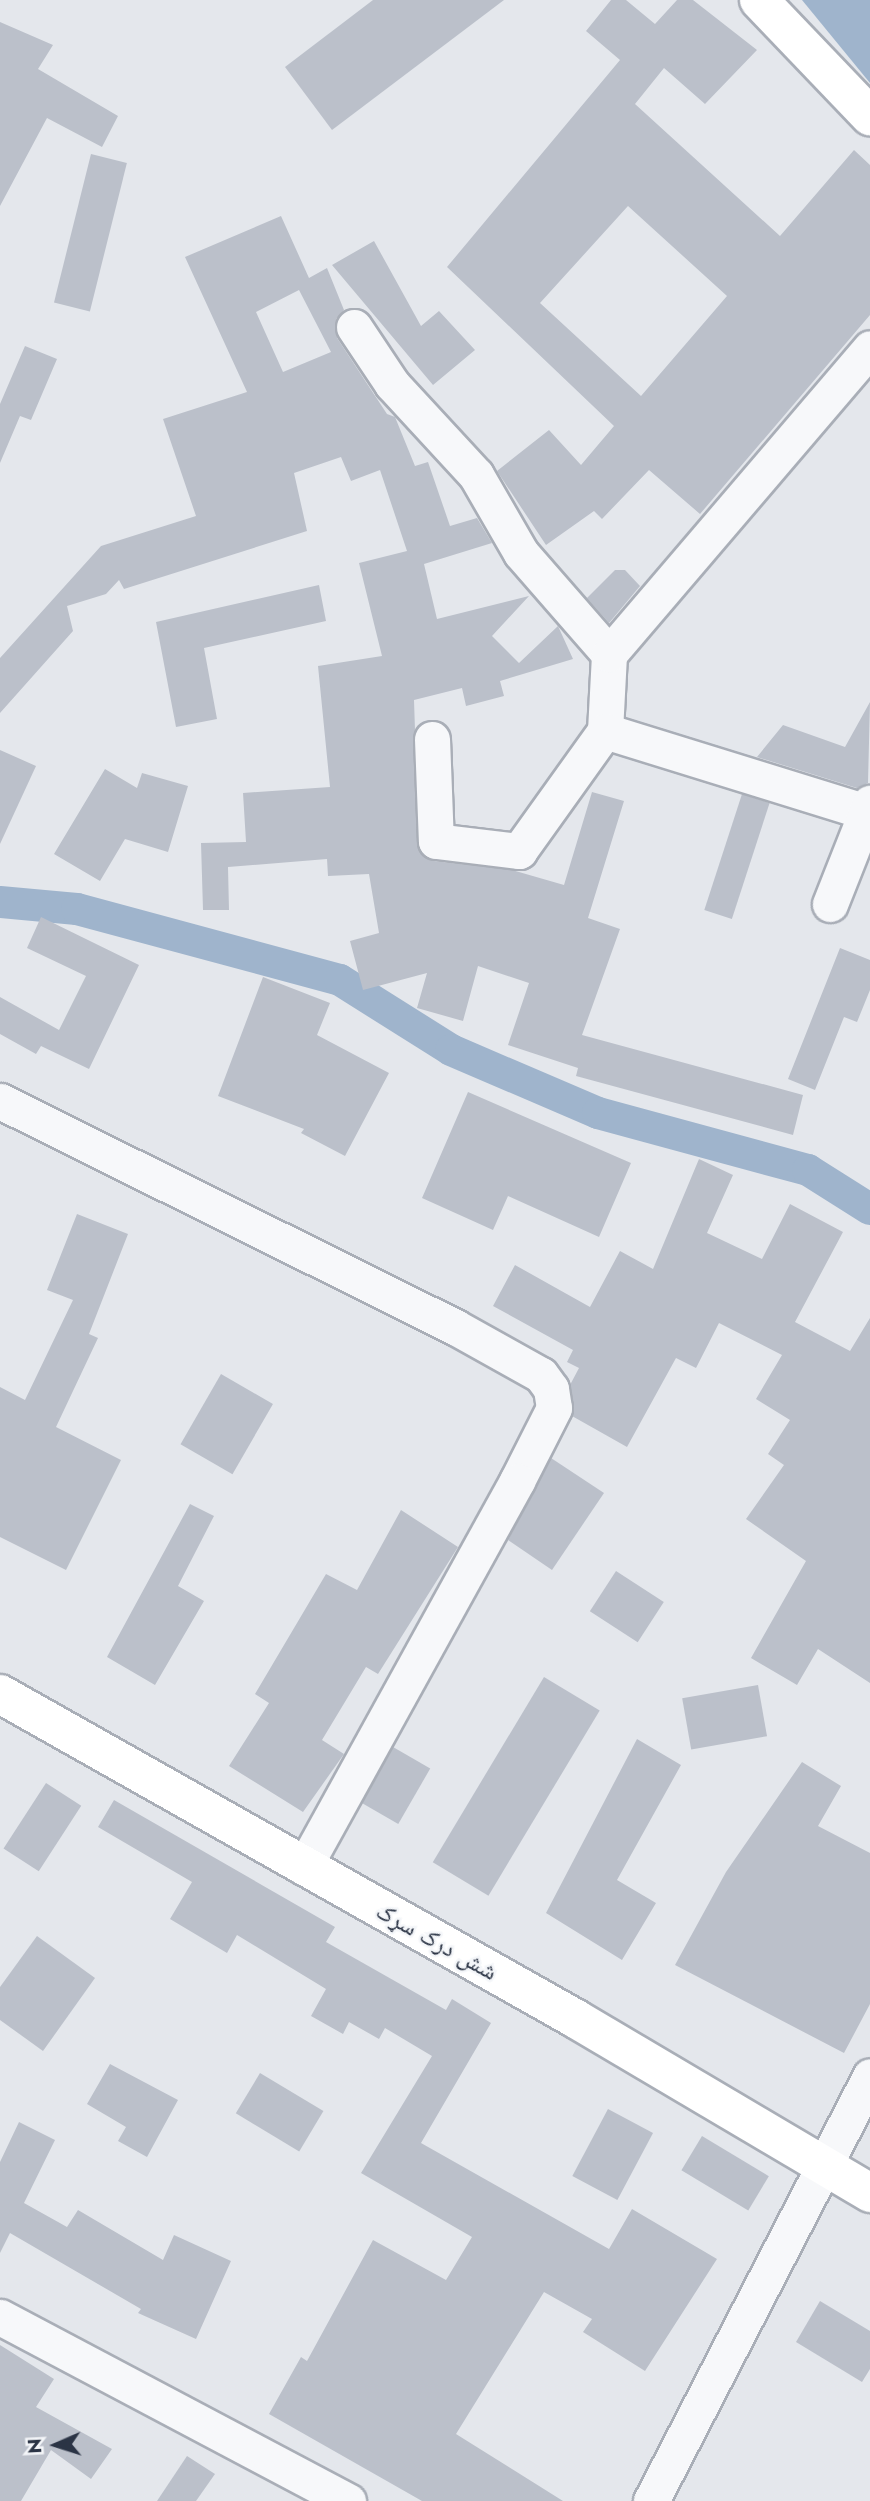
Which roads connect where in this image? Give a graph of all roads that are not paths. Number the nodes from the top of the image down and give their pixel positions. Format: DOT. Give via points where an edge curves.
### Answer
graph roads {
  1 [pos="759,0"];
  2 [pos="870,116"];
  3 [pos="354,327"];
  4 [pos="870,348"];
  5 [pos="609,654"];
  6 [pos="605,731"];
  7 [pos="432,739"];
  8 [pos="868,807"];
  9 [pos="830,904"];
  10 [pos="0,1101"];
  11 [pos="0,1694"];
  12 [pos="304,1867"];
  13 [pos="870,2076"];
  14 [pos="821,2167"];
  15 [pos="870,2193"];
  16 [pos="0,2318"];
  17 [pos="348,2501"];
  18 [pos="651,2501"];
  1 -- 2 [label="main road"];
  3 -- 5 [label="street" via="392,384 475,475 521,553"];
  4 -- 5 [label="street"];
  5 -- 6 [label="street"];
  6 -- 7 [label="street" via="519,851 436,841"];
  6 -- 8 [label="street"];
  8 -- 9 [label="street"];
  10 -- 12 [label="street" via="455,1327 541,1375 551,1389 554,1408 517,1481"];
  11 -- 12 [label="main road, شش درک سړک"];
  12 -- 14 [label="main road, شش درک سړک"];
  13 -- 14 [label="street"];
  14 -- 15 [label="main road, شش درک سړک"];
  14 -- 18 [label="street"];
  16 -- 17 [label="street"];
}
